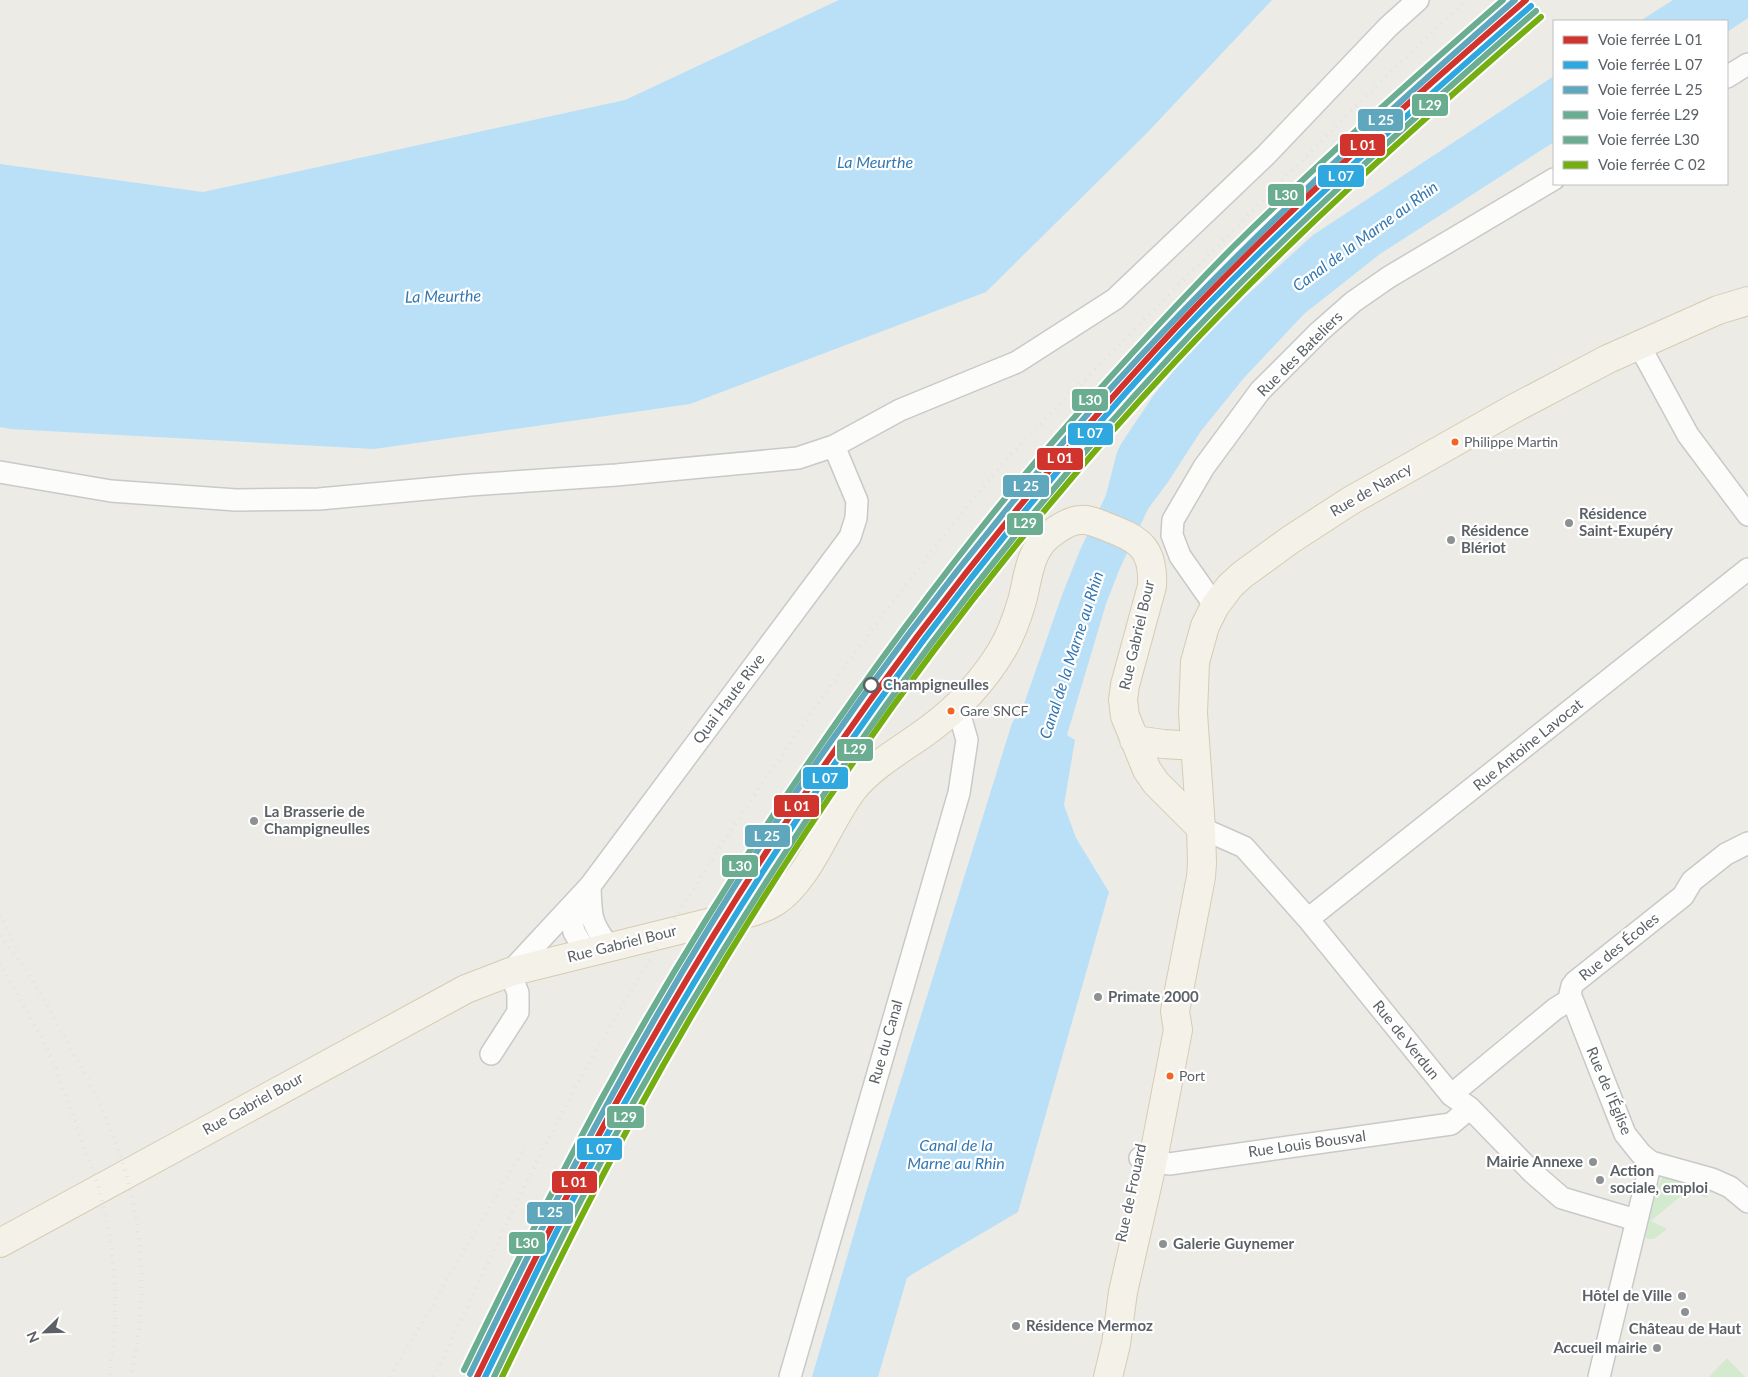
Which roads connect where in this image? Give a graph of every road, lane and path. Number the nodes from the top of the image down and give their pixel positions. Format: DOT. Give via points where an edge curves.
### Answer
graph roads {
  1 [pos="1418,0"];
  2 [pos="1748,64"];
  3 [pos="1728,76"];
  4 [pos="1553,180"];
  5 [pos="1748,301"];
  6 [pos="1639,345"];
  7 [pos="834,446"];
  8 [pos="0,472"];
  9 [pos="1748,515"];
  10 [pos="1748,569"];
  11 [pos="1216,606"];
  12 [pos="957,705"];
  13 [pos="1134,740"];
  14 [pos="1195,746"];
  15 [pos="1201,828"];
  16 [pos="1748,843"];
  17 [pos="590,886"];
  18 [pos="570,908"];
  19 [pos="1308,919"];
  20 [pos="597,950"];
  21 [pos="510,972"];
  22 [pos="1571,999"];
  23 [pos="491,1054"];
  24 [pos="1451,1095"];
  25 [pos="1470,1108"];
  26 [pos="1146,1159"];
  27 [pos="1651,1162"];
  28 [pos="1748,1202"];
  29 [pos="1636,1220"];
  30 [pos="0,1243"];
  31 [pos="790,1377"];
  32 [pos="1091,1377"];
  33 [pos="1108,1377"];
  34 [pos="1599,1377"];
  1 -- 7 [label="street" via="1388,27 1266,155 1115,299 1017,362 900,410"];
  2 -- 3 [label="street"];
  4 -- 11 [label="street, Rue des Bateliers" via="1389,277 1353,302 1260,391 1204,467 1173,520 1172,535 1180,556"];
  5 -- 6 [label="main road, Rue de Nancy" via="1718,310"];
  6 -- 9 [label="street" via="1688,435"];
  6 -- 11 [label="main road, Rue de Nancy" via="1513,409 1350,502 1236,579"];
  7 -- 8 [label="street" via="798,458 319,499 236,500 111,491"];
  7 -- 17 [label="street, Quai Haute Rive" via="857,501 850,537"];
  10 -- 19 [label="street, Rue Antoine Lavocat"];
  11 -- 14 [label="main road, Rue de Nancy" via="1205,626 1195,662"];
  12 -- 13 [label="main road, Rue Gabriel Bour" via="978,683 1007,640 1033,556 1040,544 1074,521 1087,520 1135,539 1151,564 1152,586 1123,694 1125,716"];
  12 -- 20 [label="main road, Rue Gabriel Bour" via="862,780 846,800 794,886 776,902 760,910"];
  12 -- 31 [label="street, Rue du Canal" via="967,740 959,793"];
  13 -- 14 [label="main road"];
  13 -- 15 [label="main road, Rue Gabriel Bour" via="1156,783"];
  14 -- 15 [label="main road, Rue de Nancy"];
  15 -- 19 [label="street, Rue de Verdun" via="1244,847"];
  15 -- 26 [label="main road, Rue de Frouard" via="1201,877 1175,1011 1178,1030"];
  16 -- 22 [label="street, Rue des Écoles" via="1726,854 1692,881 1683,896 1576,982 1570,990"];
  17 -- 18 [label="street, Quai Haute Rive"];
  17 -- 20 [label="street"];
  18 -- 20 [label="street" via="574,932"];
  18 -- 21 [label="street, Quai Haute Rive"];
  19 -- 24 [label="street, Rue de Verdun"];
  20 -- 21 [label="main road, Rue Gabriel Bour"];
  21 -- 23 [label="street" via="518,993 518,1012"];
  21 -- 30 [label="main road, Rue Gabriel Bour" via="443,1000"];
  22 -- 24 [label="street, Rue des Écoles"];
  22 -- 27 [label="street, Rue de l'Église" via="1625,1134"];
  24 -- 25 [label="street, Rue de Verdun"];
  25 -- 26 [label="street, Rue Louis Bousval" via="1451,1124 1170,1164"];
  25 -- 29 [label="street, Rue de Verdun" via="1562,1198"];
  26 -- 32 [label="main road, Rue de Frouard"];
  26 -- 33 [label="main road, Rue de Frouard"];
  27 -- 28 [label="street, Rue de l'Église" via="1712,1179 1730,1187"];
  27 -- 29 [label="street"];
  29 -- 34 [label="street"];
}
